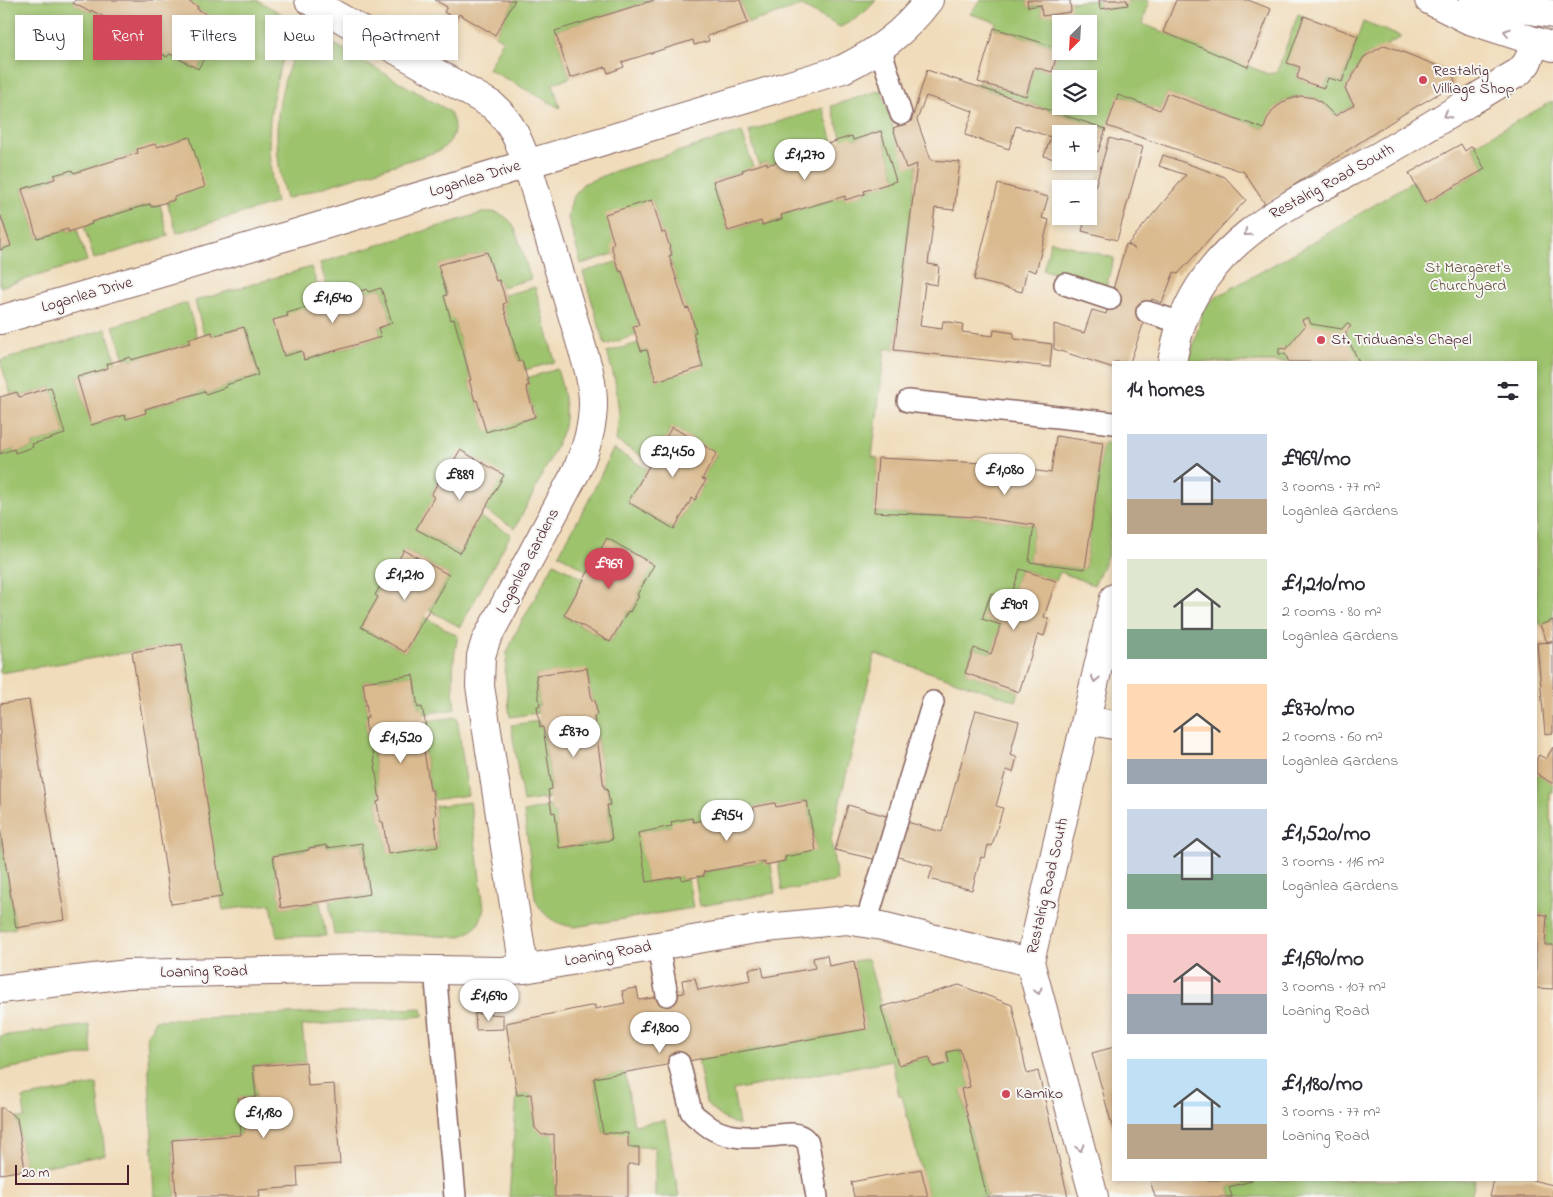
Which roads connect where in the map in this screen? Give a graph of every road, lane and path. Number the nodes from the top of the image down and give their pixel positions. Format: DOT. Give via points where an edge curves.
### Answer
graph roads {
  1 [pos="309,0"];
  2 [pos="929,0"];
  3 [pos="1474,0"];
  4 [pos="1438,2"];
  5 [pos="1553,14"];
  6 [pos="1545,44"];
  7 [pos="880,48"];
  8 [pos="900,114"];
  9 [pos="528,163"];
  10 [pos="1065,284"];
  11 [pos="1110,299"];
  12 [pos="1147,312"];
  13 [pos="0,320"];
  14 [pos="1182,323"];
  15 [pos="1172,361"];
  16 [pos="908,401"];
  17 [pos="1112,423"];
  18 [pos="1112,607"];
  19 [pos="933,702"];
  20 [pos="1086,720"];
  21 [pos="1112,726"];
  22 [pos="866,923"];
  23 [pos="658,946"];
  24 [pos="1030,962"];
  25 [pos="435,969"];
  26 [pos="524,969"];
  27 [pos="0,989"];
  28 [pos="667,995"];
  29 [pos="679,1062"];
  30 [pos="455,1197"];
  31 [pos="817,1197"];
  32 [pos="1094,1197"];
  1 -- 9 [label="street, Loganlea Gardens" via="492,105 517,134"];
  2 -- 7 [label="street, Loganlea Drive" via="909,24"];
  3 -- 5 [label="street"];
  6 -- 4 [label="street, one-way" via="1469,20"];
  6 -- 14 [label="street, Restalrig Road South, one-way" via="1519,72 1254,228 1227,252 1208,275"];
  7 -- 8 [label="lane"];
  7 -- 9 [label="street, Loganlea Drive" via="843,69"];
  9 -- 13 [label="street, Loganlea Drive"];
  9 -- 26 [label="street, Loganlea Gardens" via="589,371 593,401 588,444 576,472 492,627 481,656 480,686"];
  10 -- 11 [label="lane"];
  12 -- 14 [label="lane"];
  14 -- 15 [label="street, Restalrig Road South"];
  16 -- 17 [label="lane"];
  18 -- 20 [label="street, Restalrig Road South, one-way"];
  19 -- 22 [label="lane"];
  20 -- 21 [label="street"];
  20 -- 24 [label="street, Restalrig Road South"];
  22 -- 23 [label="street, Loaning Road" via="846,920 756,929"];
  22 -- 24 [label="street, Loaning Road"];
  23 -- 26 [label="street, Loaning Road"];
  23 -- 28 [label="lane"];
  24 -- 32 [label="street, Restalrig Road South, one-way"];
  25 -- 26 [label="street, Loaning Road"];
  25 -- 27 [label="street, Loaning Road" via="128,974"];
  25 -- 30 [label="lane"];
  29 -- 31 [label="lane" via="691,1111 710,1128 739,1137 797,1134 805,1138"];
}
